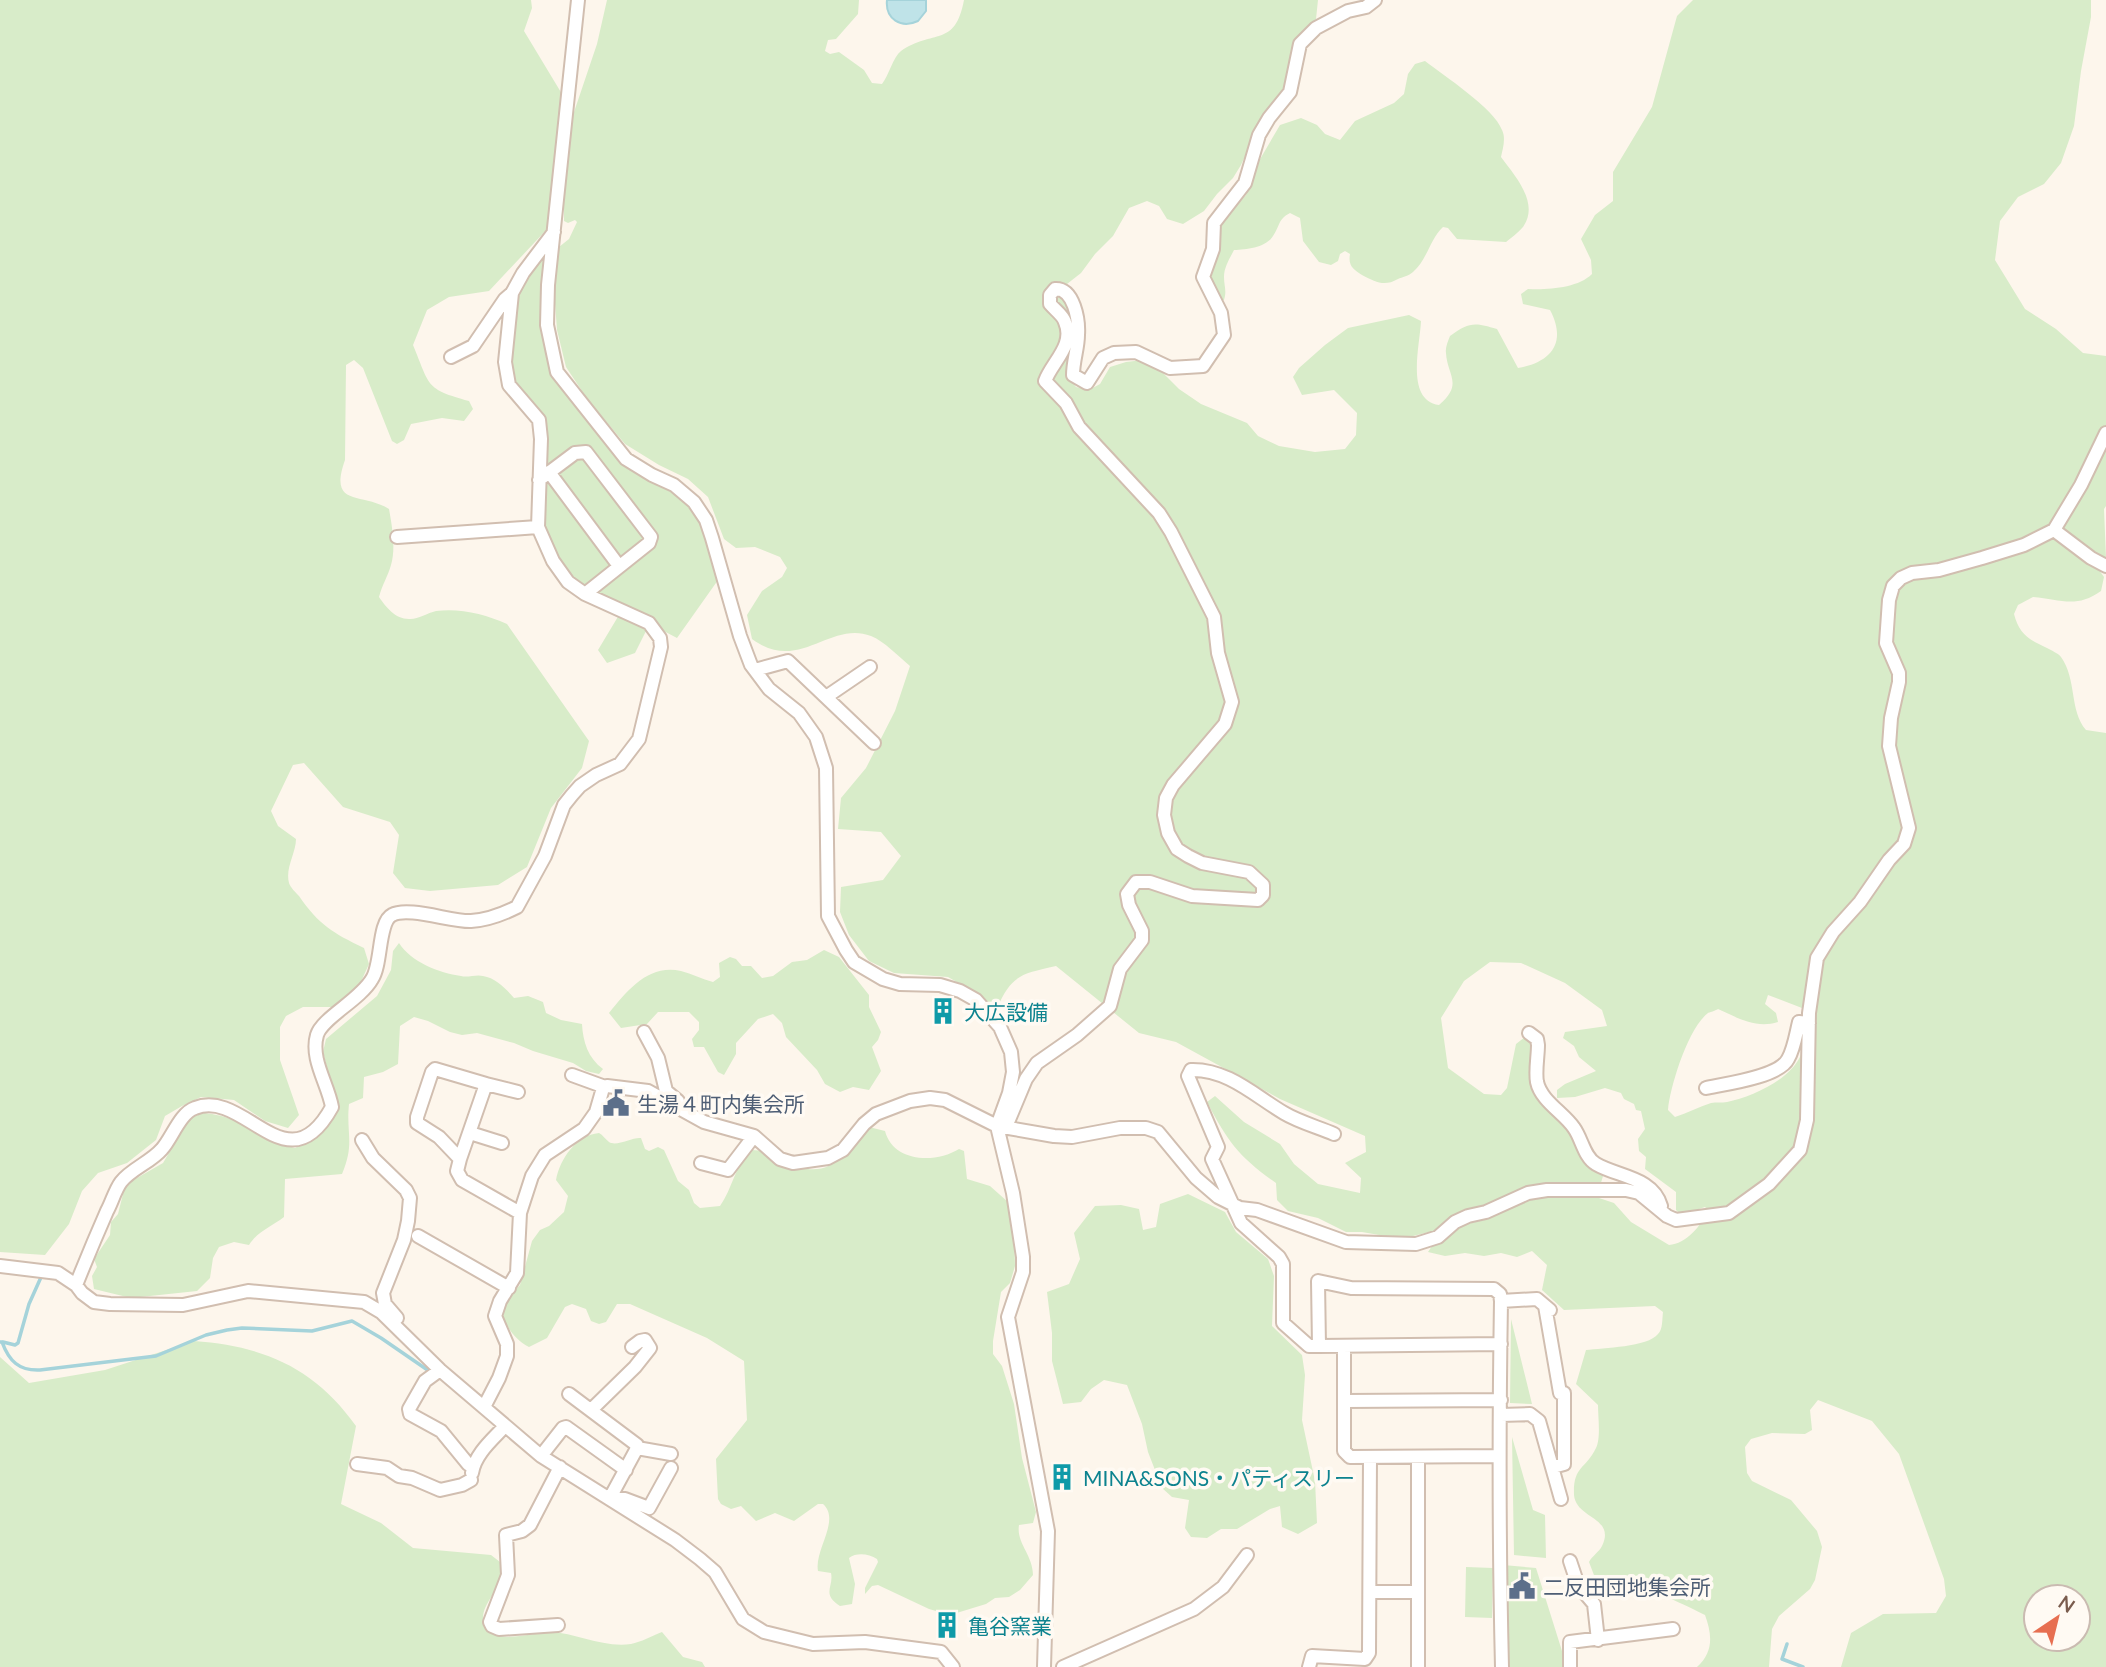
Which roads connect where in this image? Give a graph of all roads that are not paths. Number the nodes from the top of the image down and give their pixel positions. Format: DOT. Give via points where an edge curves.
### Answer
graph roads {
  1 [pos="578,0"];
  2 [pos="1375,0"];
  3 [pos="554,232"];
  4 [pos="512,293"];
  5 [pos="451,357"];
  6 [pos="2106,433"];
  7 [pos="544,476"];
  8 [pos="538,527"];
  9 [pos="2054,530"];
  10 [pos="397,537"];
  11 [pos="619,566"];
  12 [pos="2106,566"];
  13 [pos="585,594"];
  14 [pos="870,667"];
  15 [pos="755,670"];
  16 [pos="826,697"];
  17 [pos="874,743"];
  18 [pos="1809,1023"];
  19 [pos="643,1032"];
  20 [pos="1529,1033"];
  21 [pos="572,1075"];
  22 [pos="486,1084"];
  23 [pos="605,1087"];
  24 [pos="1706,1088"];
  25 [pos="518,1092"];
  26 [pos="712,1125"];
  27 [pos="997,1126"];
  28 [pos="470,1133"];
  29 [pos="1334,1134"];
  30 [pos="754,1136"];
  31 [pos="362,1140"];
  32 [pos="502,1143"];
  33 [pos="460,1159"];
  34 [pos="701,1163"];
  35 [pos="1231,1203"];
  36 [pos="1660,1209"];
  37 [pos="520,1213"];
  38 [pos="418,1236"];
  39 [pos="0,1266"];
  40 [pos="76,1285"];
  41 [pos="509,1288"];
  42 [pos="1501,1301"];
  43 [pos="407,1337"];
  44 [pos="1501,1344"];
  45 [pos="1319,1346"];
  46 [pos="1344,1346"];
  47 [pos="632,1347"];
  48 [pos="440,1370"];
  49 [pos="569,1394"];
  50 [pos="1501,1400"];
  51 [pos="1345,1401"];
  52 [pos="484,1407"];
  53 [pos="591,1410"];
  54 [pos="1501,1415"];
  55 [pos="505,1426"];
  56 [pos="637,1448"];
  57 [pos="541,1456"];
  58 [pos="1500,1456"];
  59 [pos="1370,1458"];
  60 [pos="1418,1458"];
  61 [pos="357,1464"];
  62 [pos="560,1466"];
  63 [pos="1553,1467"];
  64 [pos="625,1469"];
  65 [pos="472,1477"];
  66 [pos="610,1498"];
  67 [pos="1561,1499"];
  68 [pos="1247,1555"];
  69 [pos="1570,1561"];
  70 [pos="1370,1592"];
  71 [pos="1418,1592"];
  72 [pos="558,1625"];
  73 [pos="1673,1629"];
  74 [pos="1598,1640"];
  75 [pos="953,1667"];
  76 [pos="1044,1667"];
  77 [pos="1064,1667"];
  78 [pos="1309,1667"];
  79 [pos="1418,1667"];
  80 [pos="1502,1667"];
  81 [pos="1570,1667"];
  1 -- 3 [label="street"];
  2 -- 27 [label="street" via="1304,38 1290,92 1259,135 1245,183 1214,223 1213,249 1203,277 1221,313 1224,335 1203,366 1170,368 1136,352 1114,353 1103,358 1087,383 1080,381 1073,375 1078,331 1069,296 1060,288 1050,295 1050,304 1065,320 1067,332 1064,349 1045,381 1066,403 1079,427 1158,513 1214,617 1218,653 1232,702 1225,724 1166,798 1168,833 1177,849 1202,863 1249,872 1262,884 1263,895 1258,900 1192,896 1136,882 1127,894 1142,940 1120,970 1110,1006 1037,1063 1007,1122"];
  3 -- 4 [label="street"];
  3 -- 15 [label="street" via="547,325 557,372 626,458 674,485 706,520 740,636"];
  4 -- 5 [label="street" via="473,346"];
  4 -- 7 [label="street" via="505,362 509,384 539,420"];
  6 -- 9 [label="street"];
  7 -- 8 [label="street"];
  7 -- 11 [label="street"];
  7 -- 11 [label="street" via="575,453 586,452 651,539"];
  8 -- 10 [label="street"];
  8 -- 13 [label="street" via="553,561 568,582"];
  9 -- 12 [label="street"];
  9 -- 18 [label="street" via="1982,558 1912,573 1893,586 1886,643 1899,682 1889,746 1909,828 1904,844 1821,951 1812,980"];
  11 -- 13 [label="street"];
  13 -- 40 [label="street" via="649,623 660,638 660,654 639,739 620,764 588,780 564,806 545,856 517,907 469,921 393,914 385,922 374,976 362,993 317,1033 316,1058 332,1107 319,1128 305,1138 285,1140 230,1111 196,1107 162,1150 121,1181"];
  14 -- 16 [label="street"];
  15 -- 16 [label="street" via="788,661"];
  15 -- 27 [label="street" via="809,725 823,754 826,897 835,932 854,962 870,973 900,984 940,985 960,991 991,1016 1012,1056 1013,1072"];
  16 -- 17 [label="street"];
  18 -- 24 [label="street" via="1799,1022 1783,1067"];
  18 -- 36 [label="street" via="1805,1134 1790,1164 1728,1213 1676,1220"];
  19 -- 26 [label="street" via="658,1058 666,1091"];
  20 -- 36 [label="street" via="1538,1045 1537,1084 1574,1127 1591,1161 1642,1183 1657,1196"];
  21 -- 23 [label="street"];
  22 -- 25 [label="street"];
  22 -- 28 [label="street"];
  22 -- 33 [label="street" via="439,1069 432,1073 416,1117 417,1123"];
  23 -- 26 [label="street" via="648,1091"];
  23 -- 37 [label="street" via="584,1129 540,1161"];
  26 -- 30 [label="street"];
  27 -- 30 [label="street" via="952,1103 929,1098 876,1114 843,1150 828,1158 793,1163 780,1160"];
  27 -- 35 [label="street" via="1072,1137 1146,1128 1158,1132 1196,1178"];
  27 -- 76 [label="street" via="1023,1257 1023,1272 1008,1317 1048,1531"];
  28 -- 32 [label="street"];
  28 -- 33 [label="street"];
  29 -- 35 [label="street" via="1287,1115 1241,1084 1191,1070 1188,1082 1211,1128 1217,1147 1212,1158"];
  30 -- 34 [label="street" via="727,1175"];
  31 -- 43 [label="street" via="410,1198 404,1240 383,1293 390,1311 409,1332"];
  33 -- 37 [label="street" via="457,1171 462,1180"];
  35 -- 36 [label="street" via="1346,1242 1416,1244 1438,1237 1468,1216 1547,1189 1626,1190 1639,1193"];
  35 -- 45 [label="street" via="1241,1223 1283,1264 1283,1323 1309,1346"];
  37 -- 41 [label="street" via="517,1273"];
  38 -- 41 [label="street"];
  39 -- 40 [label="street" via="58,1273"];
  40 -- 43 [label="street" via="94,1302 110,1304 183,1305 248,1292 354,1300 381,1312"];
  41 -- 52 [label="street" via="495,1316 507,1356"];
  42 -- 44 [label="street"];
  42 -- 45 [label="street" via="1494,1289 1351,1288 1318,1282"];
  42 -- 63 [label="street" via="1537,1299 1549,1310 1560,1393 1564,1393 1564,1464"];
  43 -- 48 [label="street"];
  44 -- 46 [label="street"];
  44 -- 50 [label="street"];
  45 -- 46 [label="street"];
  46 -- 51 [label="street"];
  47 -- 53 [label="street" via="643,1340 650,1345 635,1367"];
  48 -- 52 [label="street"];
  48 -- 65 [label="street" via="425,1381 409,1409 441,1431 468,1464"];
  49 -- 53 [label="street"];
  50 -- 51 [label="street"];
  50 -- 54 [label="street"];
  51 -- 59 [label="street" via="1344,1451 1350,1457"];
  52 -- 55 [label="street"];
  53 -- 56 [label="street"];
  54 -- 58 [label="street"];
  54 -- 63 [label="street" via="1530,1414 1539,1421"];
  55 -- 57 [label="street"];
  55 -- 65 [label="street" via="481,1452"];
  56 -- 64 [label="street"];
  56 -- 66 [label="street" via="671,1461 649,1508"];
  57 -- 62 [label="street"];
  57 -- 64 [label="street" via="566,1427"];
  58 -- 60 [label="street"];
  58 -- 80 [label="street"];
  59 -- 60 [label="street"];
  59 -- 70 [label="street"];
  60 -- 71 [label="street"];
  61 -- 65 [label="street" via="387,1468 440,1490 462,1485"];
  62 -- 66 [label="street"];
  62 -- 72 [label="street" via="530,1525 506,1535 509,1575 491,1622 499,1629"];
  63 -- 67 [label="street"];
  64 -- 66 [label="street"];
  66 -- 75 [label="street" via="675,1539 715,1572 743,1619 764,1632 813,1644 865,1642 941,1652"];
  68 -- 77 [label="street" via="1223,1587 1194,1609"];
  69 -- 74 [label="street" via="1578,1585 1594,1604"];
  70 -- 71 [label="street"];
  70 -- 78 [label="street" via="1369,1653 1365,1659 1312,1656"];
  71 -- 79 [label="street"];
  73 -- 74 [label="street"];
  74 -- 81 [label="street" via="1570,1642"];
}
